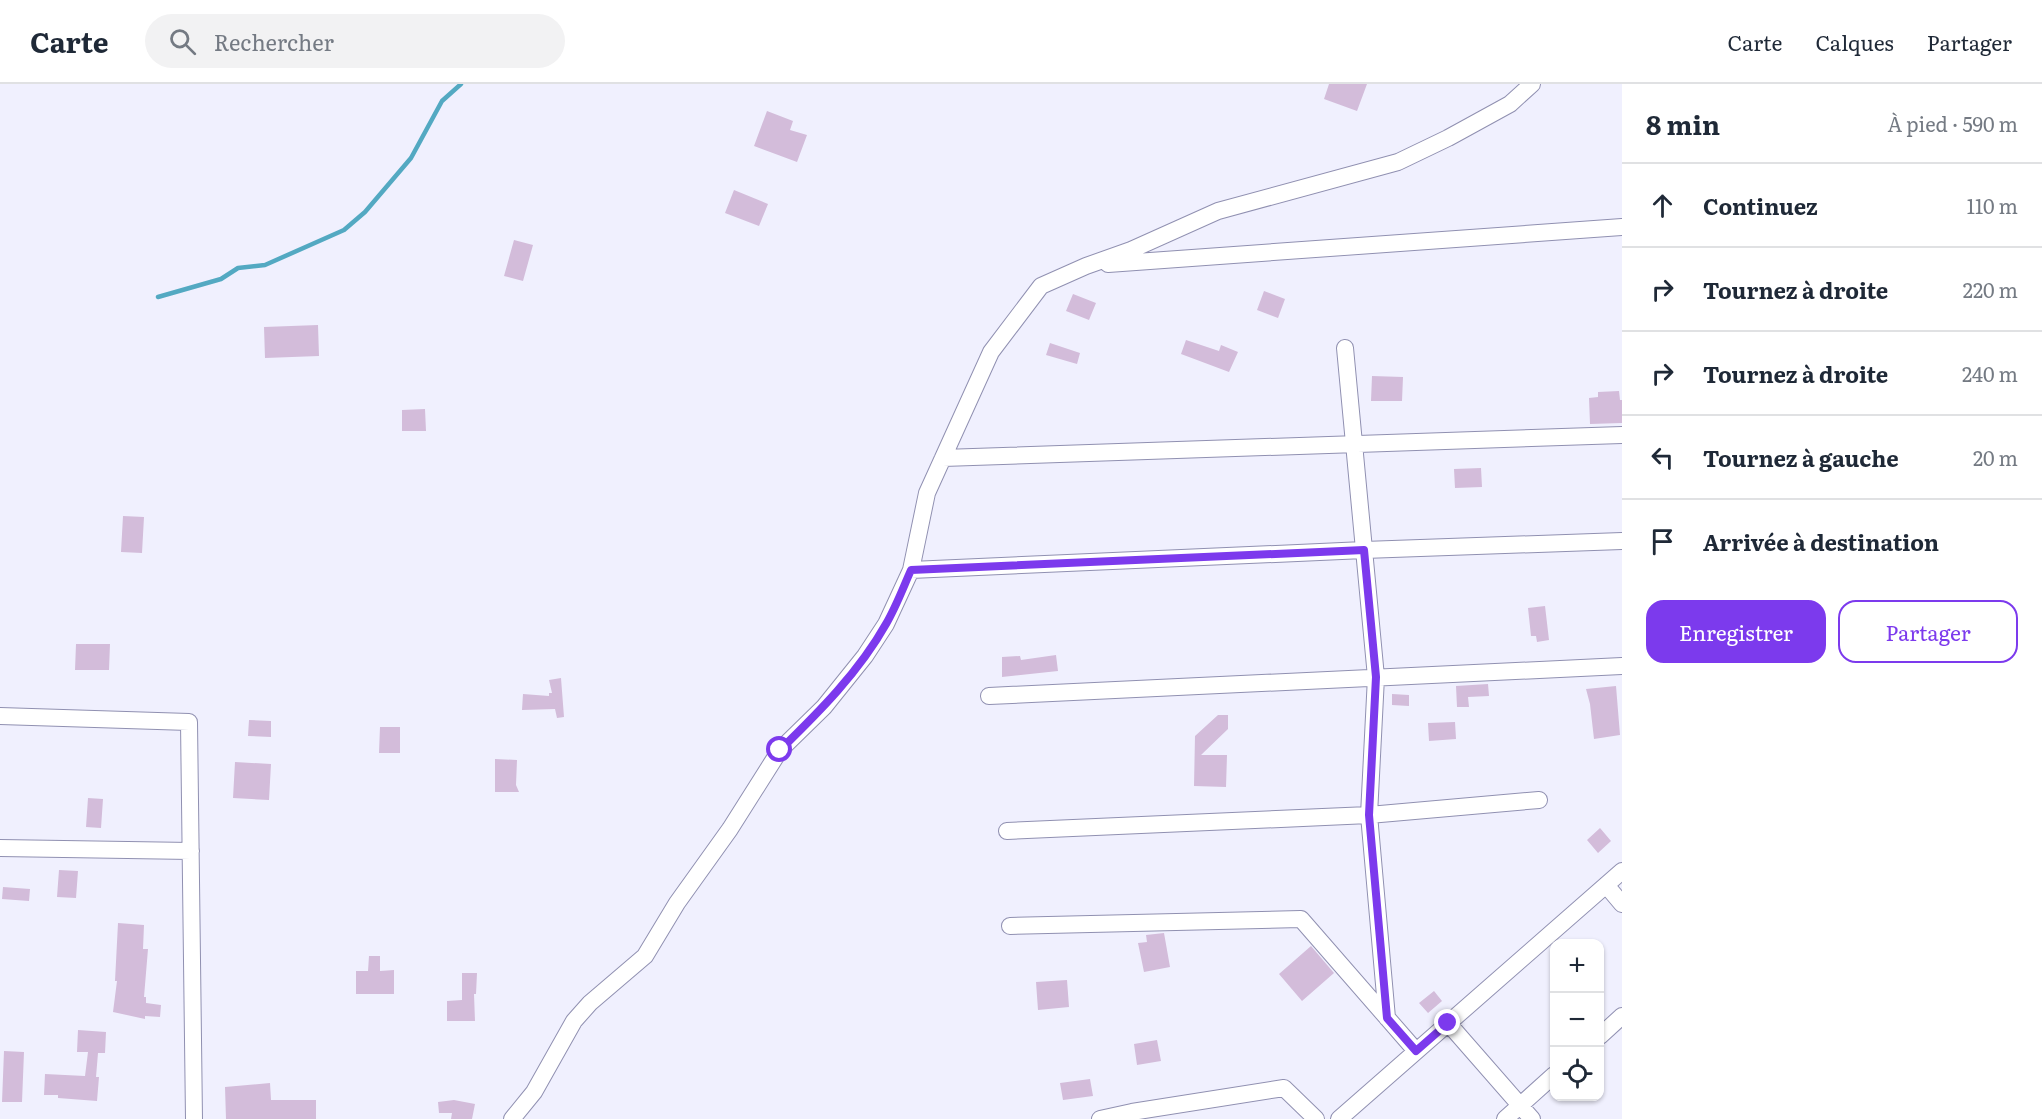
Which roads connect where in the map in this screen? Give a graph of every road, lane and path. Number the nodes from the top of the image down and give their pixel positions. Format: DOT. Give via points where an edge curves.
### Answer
graph roads {
  1 [pos="1532,84"];
  2 [pos="1622,227"];
  3 [pos="1086,266"];
  4 [pos="1345,348"];
  5 [pos="1622,435"];
  6 [pos="1354,445"];
  7 [pos="943,458"];
  8 [pos="1622,541"];
  9 [pos="1364,550"];
  10 [pos="911,570"];
  11 [pos="1622,666"];
  12 [pos="1376,677"];
  13 [pos="989,696"];
  14 [pos="0,716"];
  15 [pos="1539,800"];
  16 [pos="1369,815"];
  17 [pos="1007,831"];
  18 [pos="0,848"];
  19 [pos="190,851"];
  20 [pos="1622,871"];
  21 [pos="1606,885"];
  22 [pos="1622,904"];
  23 [pos="1010,926"];
  24 [pos="1622,1016"];
  25 [pos="1387,1018"];
  26 [pos="1448,1023"];
  27 [pos="1604,1032"];
  28 [pos="1416,1051"];
  29 [pos="1550,1079"];
  30 [pos="1520,1106"];
  31 [pos="1136,1115"];
  32 [pos="194,1119"];
  33 [pos="512,1119"];
  34 [pos="1100,1119"];
  35 [pos="1316,1119"];
  36 [pos="1339,1119"];
  37 [pos="1505,1119"];
  38 [pos="1532,1119"];
  1 -- 3 [label="street" via="1510,104 1398,162 1218,211"];
  2 -- 3 [label="street"];
  3 -- 7 [label="street" via="1041,286 991,352"];
  4 -- 6 [label="street"];
  5 -- 6 [label="street"];
  6 -- 7 [label="street"];
  6 -- 9 [label="street"];
  7 -- 10 [label="street" via="927,493"];
  8 -- 9 [label="street"];
  9 -- 10 [label="street"];
  9 -- 12 [label="street"];
  10 -- 33 [label="street" via="886,624 865,656 824,707 780,750 645,956 574,1021 534,1092"];
  11 -- 12 [label="street"];
  12 -- 13 [label="street"];
  12 -- 16 [label="street"];
  14 -- 19 [label="street" via="189,722"];
  15 -- 16 [label="street"];
  16 -- 17 [label="street"];
  16 -- 25 [label="street"];
  18 -- 19 [label="street"];
  19 -- 32 [label="street"];
  20 -- 21 [label="street"];
  21 -- 22 [label="street"];
  21 -- 26 [label="street"];
  23 -- 25 [label="street" via="1301,919"];
  24 -- 27 [label="street"];
  25 -- 28 [label="street"];
  26 -- 28 [label="street"];
  26 -- 30 [label="street"];
  28 -- 36 [label="street"];
  29 -- 30 [label="street"];
  30 -- 37 [label="street"];
  30 -- 38 [label="street"];
  31 -- 34 [label="street"];
  31 -- 35 [label="street" via="1284,1088"];
}
